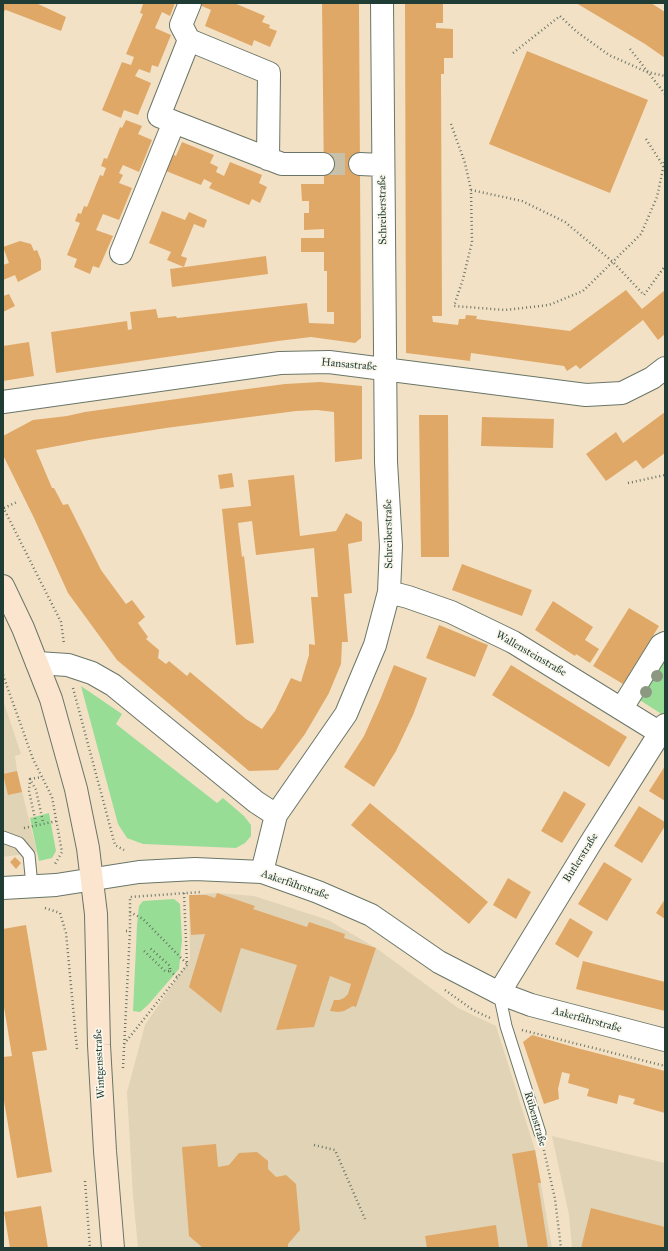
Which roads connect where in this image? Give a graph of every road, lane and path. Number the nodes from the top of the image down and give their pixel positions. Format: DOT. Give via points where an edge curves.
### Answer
graph roads {
  1 [pos="190,3"];
  2 [pos="382,3"];
  3 [pos="189,40"];
  4 [pos="630,49"];
  5 [pos="513,53"];
  6 [pos="648,72"];
  7 [pos="665,76"];
  8 [pos="665,94"];
  9 [pos="174,122"];
  10 [pos="451,124"];
  11 [pos="646,139"];
  12 [pos="268,159"];
  13 [pos="665,159"];
  14 [pos="324,164"];
  15 [pos="360,164"];
  16 [pos="382,164"];
  17 [pos="664,168"];
  18 [pos="471,190"];
  19 [pos="122,253"];
  20 [pos="613,262"];
  21 [pos="665,266"];
  22 [pos="665,368"];
  23 [pos="385,369"];
  24 [pos="3,402"];
  25 [pos="665,475"];
  26 [pos="628,483"];
  27 [pos="17,502"];
  28 [pos="3,507"];
  29 [pos="3,586"];
  30 [pos="389,592"];
  31 [pos="665,643"];
  32 [pos="38,664"];
  33 [pos="68,665"];
  34 [pos="3,675"];
  35 [pos="622,708"];
  36 [pos="663,731"];
  37 [pos="42,777"];
  38 [pos="30,780"];
  39 [pos="276,815"];
  40 [pos="57,821"];
  41 [pos="42,822"];
  42 [pos="36,823"];
  43 [pos="4,837"];
  44 [pos="124,850"];
  45 [pos="55,864"];
  46 [pos="262,872"];
  47 [pos="92,879"];
  48 [pos="32,886"];
  49 [pos="3,888"];
  50 [pos="130,912"];
  51 [pos="60,913"];
  52 [pos="126,931"];
  53 [pos="130,931"];
  54 [pos="149,946"];
  55 [pos="144,951"];
  56 [pos="187,965"];
  57 [pos="170,971"];
  58 [pos="177,977"];
  59 [pos="499,993"];
  60 [pos="665,1040"];
  61 [pos="124,1044"];
  62 [pos="77,1055"];
  63 [pos="122,1071"];
  64 [pos="540,1133"];
  65 [pos="314,1145"];
  66 [pos="84,1174"];
  67 [pos="365,1219"];
  68 [pos="90,1248"];
  69 [pos="113,1248"];
  70 [pos="560,1248"];
  1 -- 3 [label="street" via="181,26"];
  2 -- 16 [label="street, Schreiberstraße"];
  3 -- 9 [label="street" via="159,116"];
  3 -- 12 [label="street" via="269,73"];
  4 -- 6 [label="path"];
  5 -- 6 [label="path" via="560,16 609,55"];
  6 -- 7 [label="path"];
  6 -- 8 [label="path"];
  9 -- 12 [label="street"];
  9 -- 19 [label="street"];
  10 -- 18 [label="path" via="465,163"];
  11 -- 17 [label="path"];
  12 -- 14 [label="street" via="282,164"];
  13 -- 17 [label="path"];
  15 -- 16 [label="street, Schreiberstraße"];
  16 -- 23 [label="street, Schreiberstraße"];
  17 -- 20 [label="path" via="657,197 641,234"];
  18 -- 20 [label="path" via="522,201 565,222"];
  18 -- 20 [label="path" via="472,242 454,306 505,310 549,305 584,291"];
  20 -- 21 [label="path" via="644,295"];
  22 -- 23 [label="street, Hansastraße" via="652,378 622,393 586,395"];
  23 -- 24 [label="street, Hansastraße" via="329,362 280,364"];
  23 -- 30 [label="street, Schreiberstraße" via="386,462 391,546"];
  25 -- 26 [label="path"];
  27 -- 28 [label="path"];
  28 -- 33 [label="path" via="61,622"];
  29 -- 32 [label="main road"];
  30 -- 35 [label="street, Wallensteinstraße" via="451,612 513,642"];
  30 -- 39 [label="street, Schreiberstraße" via="375,645 346,714"];
  31 -- 35 [label="street" via="661,645"];
  32 -- 33 [label="street"];
  32 -- 47 [label="main road" via="51,699 76,789"];
  33 -- 39 [label="street" via="92,673 113,685 256,802"];
  33 -- 44 [label="path" via="115,845"];
  34 -- 37 [label="path" via="31,754"];
  35 -- 36 [label="street, Wallensteinstraße"];
  36 -- 59 [label="street, Butlerstraße" via="586,850"];
  37 -- 38 [label="path"];
  37 -- 40 [label="path" via="52,797"];
  38 -- 41 [label="path" via="36,790"];
  38 -- 42 [label="path" via="29,791"];
  39 -- 46 [label="street, Schreiberstraße"];
  40 -- 43 [label="path" via="22,828"];
  40 -- 45 [label="path" via="62,852"];
  43 -- 48 [label="lane" via="19,843 29,855"];
  46 -- 47 [label="street, Aakerfährstraße" via="187,870 140,872"];
  46 -- 59 [label="street, Aakerfährstraße" via="371,915 439,962"];
  47 -- 48 [label="street, Aakerfährstraße"];
  47 -- 69 [label="main road, Wintgensstraße" via="96,914 99,1052"];
  48 -- 49 [label="street, Aakerfährstraße"];
  50 -- 53 [label="path"];
  50 -- 56 [label="path" via="143,919"];
  50 -- 56 [label="path" via="130,897 184,893"];
  51 -- 62 [label="path" via="66,933"];
  52 -- 53 [label="path"];
  53 -- 61 [label="path"];
  54 -- 57 [label="path" via="170,966"];
  55 -- 57 [label="path" via="165,971"];
  56 -- 58 [label="path"];
  57 -- 58 [label="path"];
  58 -- 61 [label="path"];
  59 -- 60 [label="street, Aakerfährstraße" via="531,1005"];
  59 -- 64 [label="lane, Rübenstraße" via="506,1026"];
  61 -- 63 [label="path"];
  64 -- 70 [label="path, Rübenstraße" via="555,1199"];
  65 -- 67 [label="path" via="335,1150"];
  66 -- 68 [label="path"];
}
